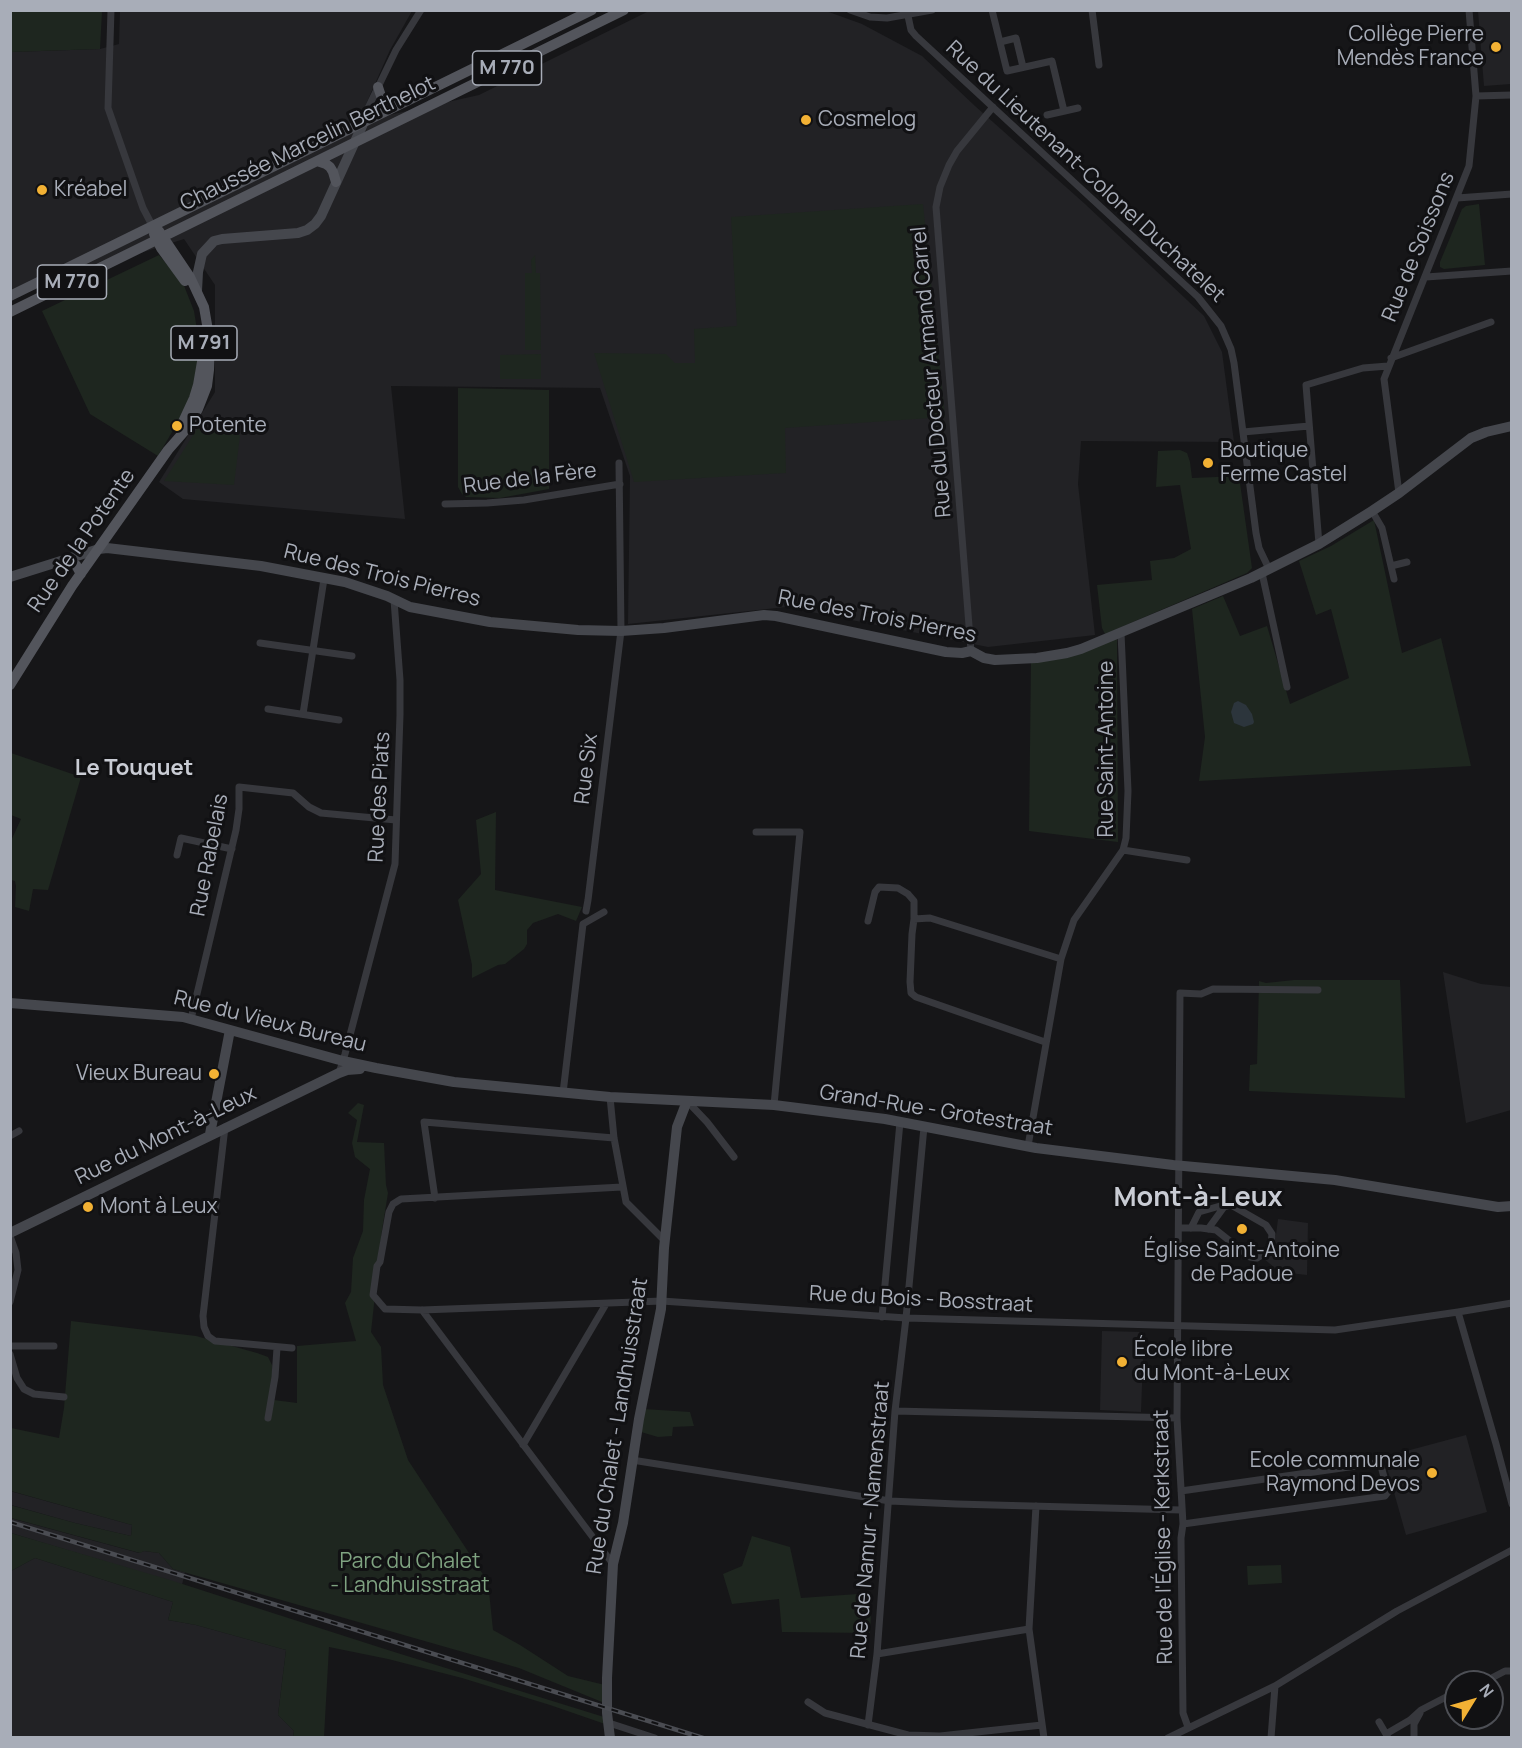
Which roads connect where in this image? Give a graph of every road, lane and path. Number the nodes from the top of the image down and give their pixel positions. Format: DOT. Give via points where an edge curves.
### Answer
graph roads {
  1 [pos="111,10"];
  2 [pos="421,10"];
  3 [pos="592,10"];
  4 [pos="624,10"];
  5 [pos="850,10"];
  6 [pos="932,10"];
  7 [pos="992,10"];
  8 [pos="1092,10"];
  9 [pos="1469,10"];
  10 [pos="903,14"];
  11 [pos="1000,42"];
  12 [pos="1099,65"];
  13 [pos="1023,67"];
  14 [pos="378,87"];
  15 [pos="1512,95"];
  16 [pos="1476,96"];
  17 [pos="417,97"];
  18 [pos="993,107"];
  19 [pos="1078,108"];
  20 [pos="1064,111"];
  21 [pos="1047,115"];
  22 [pos="363,124"];
  23 [pos="354,142"];
  24 [pos="317,161"];
  25 [pos="336,182"];
  26 [pos="1512,194"];
  27 [pos="1457,198"];
  28 [pos="158,234"];
  29 [pos="1512,271"];
  30 [pos="1425,277"];
  31 [pos="197,291"];
  32 [pos="10,296"];
  33 [pos="10,312"];
  34 [pos="1491,322"];
  35 [pos="1391,358"];
  36 [pos="1388,366"];
  37 [pos="1309,426"];
  38 [pos="1512,426"];
  39 [pos="1243,432"];
  40 [pos="168,450"];
  41 [pos="620,463"];
  42 [pos="620,484"];
  43 [pos="1399,493"];
  44 [pos="445,504"];
  45 [pos="1372,512"];
  46 [pos="1319,544"];
  47 [pos="99,549"];
  48 [pos="66,559"];
  49 [pos="1407,562"];
  50 [pos="1391,566"];
  51 [pos="1265,571"];
  52 [pos="81,574"];
  53 [pos="10,577"];
  54 [pos="324,579"];
  55 [pos="1394,579"];
  56 [pos="394,600"];
  57 [pos="621,631"];
  58 [pos="1120,633"];
  59 [pos="260,643"];
  60 [pos="313,651"];
  61 [pos="970,651"];
  62 [pos="352,656"];
  63 [pos="10,685"];
  64 [pos="1287,687"];
  65 [pos="267,709"];
  66 [pos="303,714"];
  67 [pos="339,720"];
  68 [pos="396,820"];
  69 [pos="756,832"];
  70 [pos="232,849"];
  71 [pos="1122,850"];
  72 [pos="177,855"];
  73 [pos="1187,860"];
  74 [pos="586,911"];
  75 [pos="604,912"];
  76 [pos="914,919"];
  77 [pos="868,921"];
  78 [pos="1061,958"];
  79 [pos="1318,990"];
  80 [pos="10,1003"];
  81 [pos="191,1019"];
  82 [pos="230,1030"];
  83 [pos="1045,1042"];
  84 [pos="343,1061"];
  85 [pos="376,1068"];
  86 [pos="339,1073"];
  87 [pos="563,1093"];
  88 [pos="609,1096"];
  89 [pos="687,1101"];
  90 [pos="774,1105"];
  91 [pos="900,1122"];
  92 [pos="225,1127"];
  93 [pos="924,1127"];
  94 [pos="20,1131"];
  95 [pos="210,1134"];
  96 [pos="10,1136"];
  97 [pos="615,1138"];
  98 [pos="1028,1146"];
  99 [pos="734,1157"];
  100 [pos="1179,1165"];
  101 [pos="622,1187"];
  102 [pos="435,1198"];
  103 [pos="1512,1206"];
  104 [pos="1224,1207"];
  105 [pos="1180,1228"];
  106 [pos="1191,1228"];
  107 [pos="1209,1229"];
  108 [pos="11,1231"];
  109 [pos="664,1240"];
  110 [pos="662,1301"];
  111 [pos="10,1302"];
  112 [pos="1512,1303"];
  113 [pos="606,1304"];
  114 [pos="422,1310"];
  115 [pos="1458,1312"];
  116 [pos="882,1317"];
  117 [pos="906,1318"];
  118 [pos="1179,1325"];
  119 [pos="10,1346"];
  120 [pos="54,1346"];
  121 [pos="277,1348"];
  122 [pos="292,1348"];
  123 [pos="10,1354"];
  124 [pos="12,1364"];
  125 [pos="64,1397"];
  126 [pos="896,1411"];
  127 [pos="268,1418"];
  128 [pos="1177,1418"];
  129 [pos="523,1445"];
  130 [pos="632,1461"];
  131 [pos="1181,1491"];
  132 [pos="890,1501"];
  133 [pos="1512,1504"];
  134 [pos="1036,1506"];
  135 [pos="1181,1510"];
  136 [pos="1183,1524"];
  137 [pos="1512,1550"];
  138 [pos="613,1564"];
  139 [pos="1029,1629"];
  140 [pos="877,1654"];
  141 [pos="1275,1686"];
  142 [pos="1444,1698"];
  143 [pos="808,1702"];
  144 [pos="1421,1710"];
  145 [pos="1379,1722"];
  146 [pos="609,1723"];
  147 [pos="868,1725"];
  148 [pos="1041,1725"];
  149 [pos="1188,1727"];
  150 [pos="1387,1736"];
  151 [pos="610,1737"];
  152 [pos="655,1737"];
  153 [pos="1044,1737"];
  154 [pos="1168,1737"];
  155 [pos="1271,1737"];
  156 [pos="1414,1737"];
  1 -- 28 [label="street" via="109,114 143,208"];
  2 -- 14 [label="street, Rue de la Potente" via="398,45"];
  3 -- 17 [label="main road, Chaussée Marcelin Berthelot / M 770"];
  4 -- 23 [label="main road, Chaussée Marcelin Berthelot / M 770"];
  5 -- 10 [label="street" via="870,17"];
  6 -- 10 [label="street"];
  7 -- 11 [label="street"];
  8 -- 12 [label="street"];
  9 -- 16 [label="street, Rue de Soissons"];
  10 -- 18 [label="street, Rue du Lieutenant-Colonel Duchatelet" via="916,36"];
  11 -- 13 [label="street" via="1016,38"];
  11 -- 13 [label="street" via="1007,71"];
  13 -- 20 [label="street" via="1052,61"];
  14 -- 17 [label="main road" via="387,102"];
  14 -- 22 [label="street, Rue de la Potente"];
  15 -- 16 [label="street"];
  16 -- 27 [label="street, Rue de Soissons" via="1469,166"];
  17 -- 22 [label="main road, Chaussée Marcelin Berthelot / M 770"];
  18 -- 39 [label="street, Rue du Lieutenant-Colonel Duchatelet" via="1215,316 1231,350"];
  18 -- 61 [label="street, Rue du Docteur Armand Carrel" via="949,165 936,207"];
  19 -- 20 [label="street"];
  20 -- 21 [label="street"];
  22 -- 23 [label="street, Rue de la Potente"];
  22 -- 28 [label="main road, Chaussée Marcelin Berthelot / M 770" via="246,181"];
  23 -- 24 [label="main road, Chaussée Marcelin Berthelot / M 770"];
  23 -- 25 [label="street, Rue de la Potente"];
  24 -- 25 [label="main road" via="330,167"];
  24 -- 28 [label="main road, Chaussée Marcelin Berthelot / M 770"];
  25 -- 31 [label="street, Rue de la Potente" via="319,220 307,230 222,239 210,244 202,254"];
  26 -- 27 [label="street"];
  27 -- 30 [label="street, Rue de Soissons"];
  28 -- 31 [label="main road, Rue de la Potente / M 791"];
  28 -- 32 [label="main road, Chaussée Marcelin Berthelot / M 770"];
  28 -- 33 [label="main road, Chaussée Marcelin Berthelot / M 770"];
  28 -- 40 [label="main road, Rue de la Potente / M 791" via="193,297 204,341 194,398"];
  29 -- 30 [label="street"];
  30 -- 35 [label="street, Rue de Soissons"];
  31 -- 40 [label="main road, Rue de la Potente / M 791" via="208,326 208,379 196,415"];
  34 -- 35 [label="street"];
  35 -- 36 [label="street, Rue de Soissons"];
  36 -- 37 [label="street" via="1358,369 1306,385"];
  36 -- 43 [label="street, Rue de Soissons" via="1384,382"];
  37 -- 39 [label="street"];
  37 -- 46 [label="street"];
  38 -- 43 [label="street, Rue des Trois Pierres" via="1471,438"];
  39 -- 51 [label="street, Rue du Lieutenant-Colonel Duchatelet"];
  40 -- 47 [label="main road, Rue de la Potente / M 791"];
  41 -- 42 [label="street, Rue de la Fère"];
  42 -- 44 [label="street, Rue de la Fère" via="506,502"];
  42 -- 57 [label="street, Rue de la Fère"];
  43 -- 45 [label="street, Rue des Trois Pierres"];
  45 -- 46 [label="street, Rue des Trois Pierres"];
  45 -- 50 [label="street" via="1382,528"];
  46 -- 51 [label="street, Rue des Trois Pierres"];
  47 -- 48 [label="street, Rue des Trois Pierres"];
  47 -- 52 [label="main road, Rue de la Potente / M 791"];
  47 -- 54 [label="street, Rue des Trois Pierres" via="261,566"];
  48 -- 52 [label="main road"];
  48 -- 53 [label="street, Rue des Trois Pierres"];
  49 -- 50 [label="street"];
  50 -- 55 [label="street"];
  51 -- 58 [label="street, Rue des Trois Pierres"];
  51 -- 64 [label="street, Rue du Lieutenant-Colonel Duchatelet"];
  52 -- 63 [label="main road, Rue de la Potente / M 791"];
  54 -- 56 [label="street, Rue des Trois Pierres" via="345,582"];
  54 -- 60 [label="street"];
  56 -- 57 [label="street, Rue des Trois Pierres" via="410,607 490,622"];
  56 -- 68 [label="street, Rue des Piats" via="400,680"];
  57 -- 61 [label="street, Rue des Trois Pierres" via="776,615 946,652"];
  57 -- 74 [label="street, Rue Six"];
  58 -- 61 [label="street, Rue des Trois Pierres" via="1067,653 1037,658 995,660"];
  58 -- 71 [label="street, Rue Saint-Antoine" via="1128,791"];
  59 -- 60 [label="street"];
  60 -- 62 [label="street"];
  60 -- 66 [label="street"];
  65 -- 66 [label="street"];
  66 -- 67 [label="street"];
  68 -- 70 [label="street, Rue Rabelais" via="321,813 293,793 239,787"];
  68 -- 84 [label="street, Rue des Piats" via="393,875"];
  69 -- 90 [label="street" via="800,832"];
  70 -- 72 [label="street" via="181,838"];
  70 -- 81 [label="street, Rue Rabelais"];
  71 -- 73 [label="street"];
  71 -- 78 [label="street, Rue Saint-Antoine" via="1074,920"];
  75 -- 87 [label="street" via="583,924"];
  76 -- 77 [label="street" via="914,901 908,894 898,888 879,886"];
  76 -- 78 [label="street" via="930,918"];
  76 -- 83 [label="street" via="910,982 916,998"];
  78 -- 83 [label="street, Rue Saint-Antoine"];
  79 -- 100 [label="street, Rue de l'Église - Kerkstraat" via="1213,989 1201,994 1180,993"];
  80 -- 81 [label="street, Rue du Vieux Bureau"];
  81 -- 82 [label="street, Rue du Vieux Bureau"];
  82 -- 84 [label="street, Rue du Vieux Bureau"];
  82 -- 95 [label="street"];
  83 -- 98 [label="street, Rue Saint-Antoine"];
  84 -- 85 [label="street, Rue du Vieux Bureau"];
  84 -- 86 [label="street"];
  85 -- 86 [label="street, Rue du Mont-à-Leux"];
  85 -- 87 [label="street, Grand-Rue - Grotestraat" via="464,1083"];
  86 -- 92 [label="street, Rue du Mont-à-Leux"];
  87 -- 88 [label="street, Grand-Rue - Grotestraat"];
  88 -- 89 [label="street, Grand-Rue - Grotestraat"];
  88 -- 97 [label="street"];
  89 -- 90 [label="street, Grand-Rue - Grotestraat"];
  89 -- 99 [label="street"];
  89 -- 109 [label="street, Rue du Chalet - Landhuisstraat" via="677,1127"];
  90 -- 91 [label="street, Grand-Rue - Grotestraat"];
  91 -- 93 [label="street, Grand-Rue - Grotestraat"];
  91 -- 116 [label="street"];
  92 -- 95 [label="street, Rue du Mont-à-Leux"];
  92 -- 121 [label="street" via="202,1316 204,1327 216,1341"];
  93 -- 98 [label="street, Grand-Rue - Grotestraat"];
  93 -- 117 [label="street, Rue de Namur - Namenstraat"];
  94 -- 96 [label="street"];
  95 -- 108 [label="street, Rue du Mont-à-Leux"];
  97 -- 101 [label="street"];
  97 -- 102 [label="street" via="424,1122"];
  98 -- 100 [label="street, Grand-Rue - Grotestraat"];
  100 -- 103 [label="street, Grand-Rue - Grotestraat" via="1335,1180 1498,1207"];
  100 -- 105 [label="street, Rue de l'Église - Kerkstraat"];
  101 -- 102 [label="street"];
  101 -- 109 [label="street" via="626,1202"];
  102 -- 114 [label="street, Rue du Bois - Bosstraat" via="401,1199 393,1204 373,1295 385,1309"];
  104 -- 106 [label="street" via="1199,1212"];
  104 -- 107 [label="street"];
  104 -- 107 [label="street" via="1231,1205 1266,1225 1272,1234 1264,1253 1250,1257 1216,1230"];
  105 -- 106 [label="street"];
  105 -- 118 [label="street, Rue de l'Église - Kerkstraat"];
  106 -- 107 [label="street"];
  108 -- 111 [label="street" via="18,1270"];
  109 -- 110 [label="street, Rue du Chalet - Landhuisstraat"];
  110 -- 113 [label="street, Rue du Bois - Bosstraat"];
  110 -- 116 [label="street, Rue du Bois - Bosstraat"];
  110 -- 130 [label="street, Rue du Chalet - Landhuisstraat"];
  112 -- 115 [label="street, Rue du Bois - Bosstraat"];
  113 -- 114 [label="street, Rue du Bois - Bosstraat"];
  113 -- 129 [label="street"];
  114 -- 129 [label="street"];
  115 -- 118 [label="street, Rue du Bois - Bosstraat" via="1335,1330"];
  115 -- 133 [label="street"];
  116 -- 117 [label="street, Rue du Bois - Bosstraat"];
  117 -- 118 [label="street, Rue du Bois - Bosstraat"];
  117 -- 126 [label="street, Rue de Namur - Namenstraat"];
  118 -- 128 [label="street, Rue de l'Église - Kerkstraat"];
  119 -- 120 [label="street"];
  121 -- 122 [label="street"];
  121 -- 127 [label="street"];
  123 -- 124 [label="street"];
  124 -- 125 [label="street" via="24,1389"];
  126 -- 128 [label="street"];
  126 -- 132 [label="street, Rue de Namur - Namenstraat"];
  128 -- 131 [label="street, Rue de l'Église - Kerkstraat"];
  129 -- 138 [label="street"];
  130 -- 132 [label="street"];
  130 -- 138 [label="street, Rue du Chalet - Landhuisstraat"];
  131 -- 135 [label="street, Rue de l'Église - Kerkstraat"];
  131 -- 136 [label="street" via="1377,1462 1382,1466 1388,1492 1385,1497"];
  132 -- 134 [label="street"];
  132 -- 140 [label="street, Rue de Namur - Namenstraat"];
  134 -- 135 [label="street"];
  134 -- 139 [label="street"];
  135 -- 136 [label="street, Rue de l'Église - Kerkstraat"];
  136 -- 149 [label="street, Rue de l'Église - Kerkstraat" via="1183,1713"];
  137 -- 141 [label="street" via="1397,1611"];
  138 -- 146 [label="street, Rue du Chalet - Landhuisstraat" via="607,1678"];
  139 -- 140 [label="street"];
  139 -- 148 [label="street"];
  140 -- 147 [label="street, Rue de Namur - Namenstraat"];
  141 -- 149 [label="street"];
  141 -- 155 [label="street"];
  142 -- 144 [label="street"];
  143 -- 147 [label="street" via="825,1713"];
  144 -- 150 [label="street"];
  144 -- 156 [label="street" via="1414,1724"];
  145 -- 150 [label="street"];
  146 -- 151 [label="street, Rue du Chalet - Landhuisstraat"];
  146 -- 152 [label="street"];
  147 -- 148 [label="street" via="908,1735 940,1736"];
  148 -- 153 [label="street"];
  149 -- 154 [label="street"];
}
